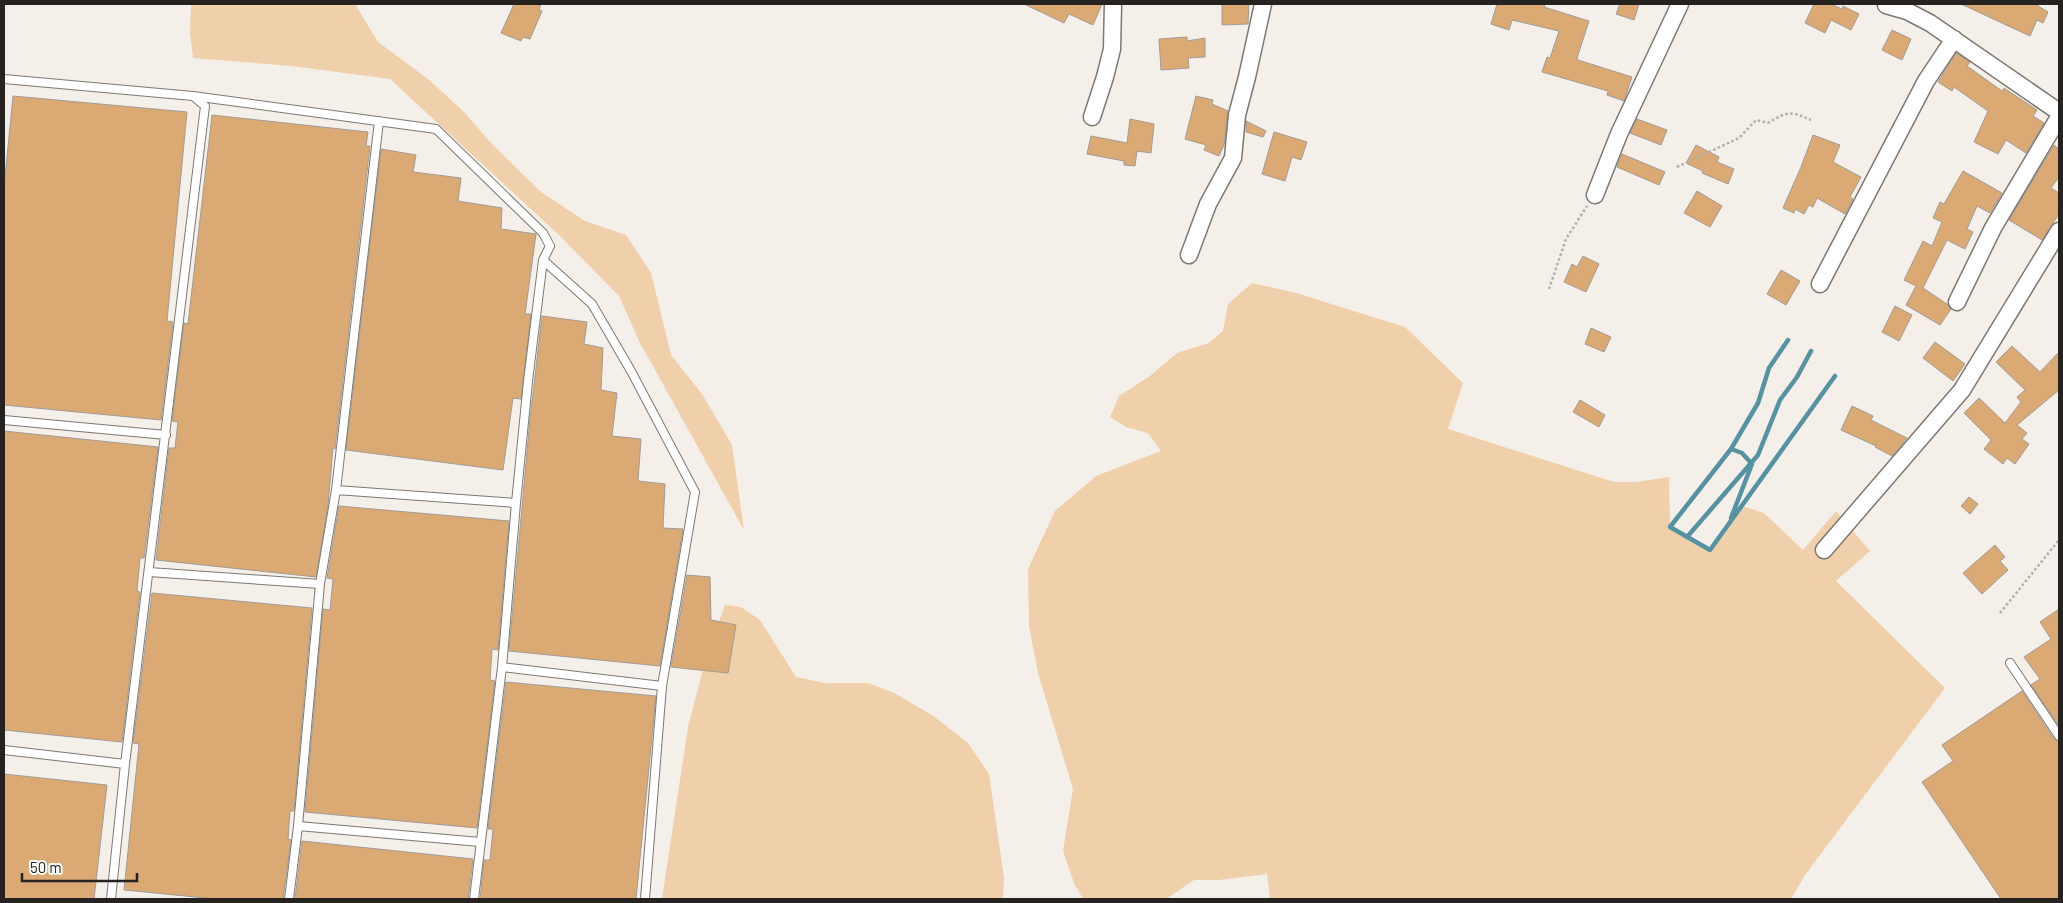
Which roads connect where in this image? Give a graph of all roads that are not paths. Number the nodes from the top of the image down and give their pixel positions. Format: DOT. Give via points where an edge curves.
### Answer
graph roads {
  1 [pos="1113,4"];
  2 [pos="1263,4"];
  3 [pos="1680,4"];
  4 [pos="1884,4"];
  5 [pos="1954,40"];
  6 [pos="4,79"];
  7 [pos="193,96"];
  8 [pos="2059,112"];
  9 [pos="1092,117"];
  10 [pos="2059,117"];
  11 [pos="379,121"];
  12 [pos="1595,195"];
  13 [pos="2059,231"];
  14 [pos="1189,255"];
  15 [pos="543,260"];
  16 [pos="1820,284"];
  17 [pos="1957,302"];
  18 [pos="4,420"];
  19 [pos="166,436"];
  20 [pos="336,490"];
  21 [pos="516,503"];
  22 [pos="1824,550"];
  23 [pos="149,572"];
  24 [pos="320,584"];
  25 [pos="2010,663"];
  26 [pos="502,668"];
  27 [pos="662,686"];
  28 [pos="2059,736"];
  29 [pos="4,750"];
  30 [pos="125,764"];
  31 [pos="298,826"];
  32 [pos="480,842"];
  33 [pos="111,899"];
  34 [pos="289,899"];
  35 [pos="474,899"];
  36 [pos="645,899"];
  1 -- 9 [label="street" via="1112,50"];
  2 -- 14 [label="street" via="1240,99 1233,158 1208,204"];
  3 -- 12 [label="street" via="1619,134"];
  4 -- 5 [label="street" via="1907,11"];
  5 -- 8 [label="street"];
  5 -- 16 [label="street" via="1926,82"];
  6 -- 7 [label="lane"];
  7 -- 11 [label="lane"];
  7 -- 19 [label="lane" via="205,106"];
  10 -- 17 [label="street" via="1993,228"];
  11 -- 15 [label="lane" via="436,129 543,233 550,246"];
  11 -- 20 [label="lane"];
  13 -- 22 [label="street" via="1962,390"];
  15 -- 21 [label="lane"];
  15 -- 27 [label="lane" via="592,304 695,492"];
  18 -- 19 [label="lane"];
  19 -- 23 [label="lane"];
  20 -- 21 [label="lane"];
  20 -- 24 [label="lane"];
  21 -- 26 [label="lane"];
  23 -- 24 [label="lane"];
  23 -- 30 [label="lane"];
  24 -- 31 [label="lane"];
  25 -- 28 [label="lane"];
  26 -- 27 [label="lane"];
  26 -- 32 [label="lane"];
  27 -- 36 [label="lane"];
  29 -- 30 [label="lane"];
  30 -- 33 [label="lane"];
  31 -- 32 [label="lane"];
  31 -- 34 [label="lane"];
  32 -- 35 [label="lane"];
}
